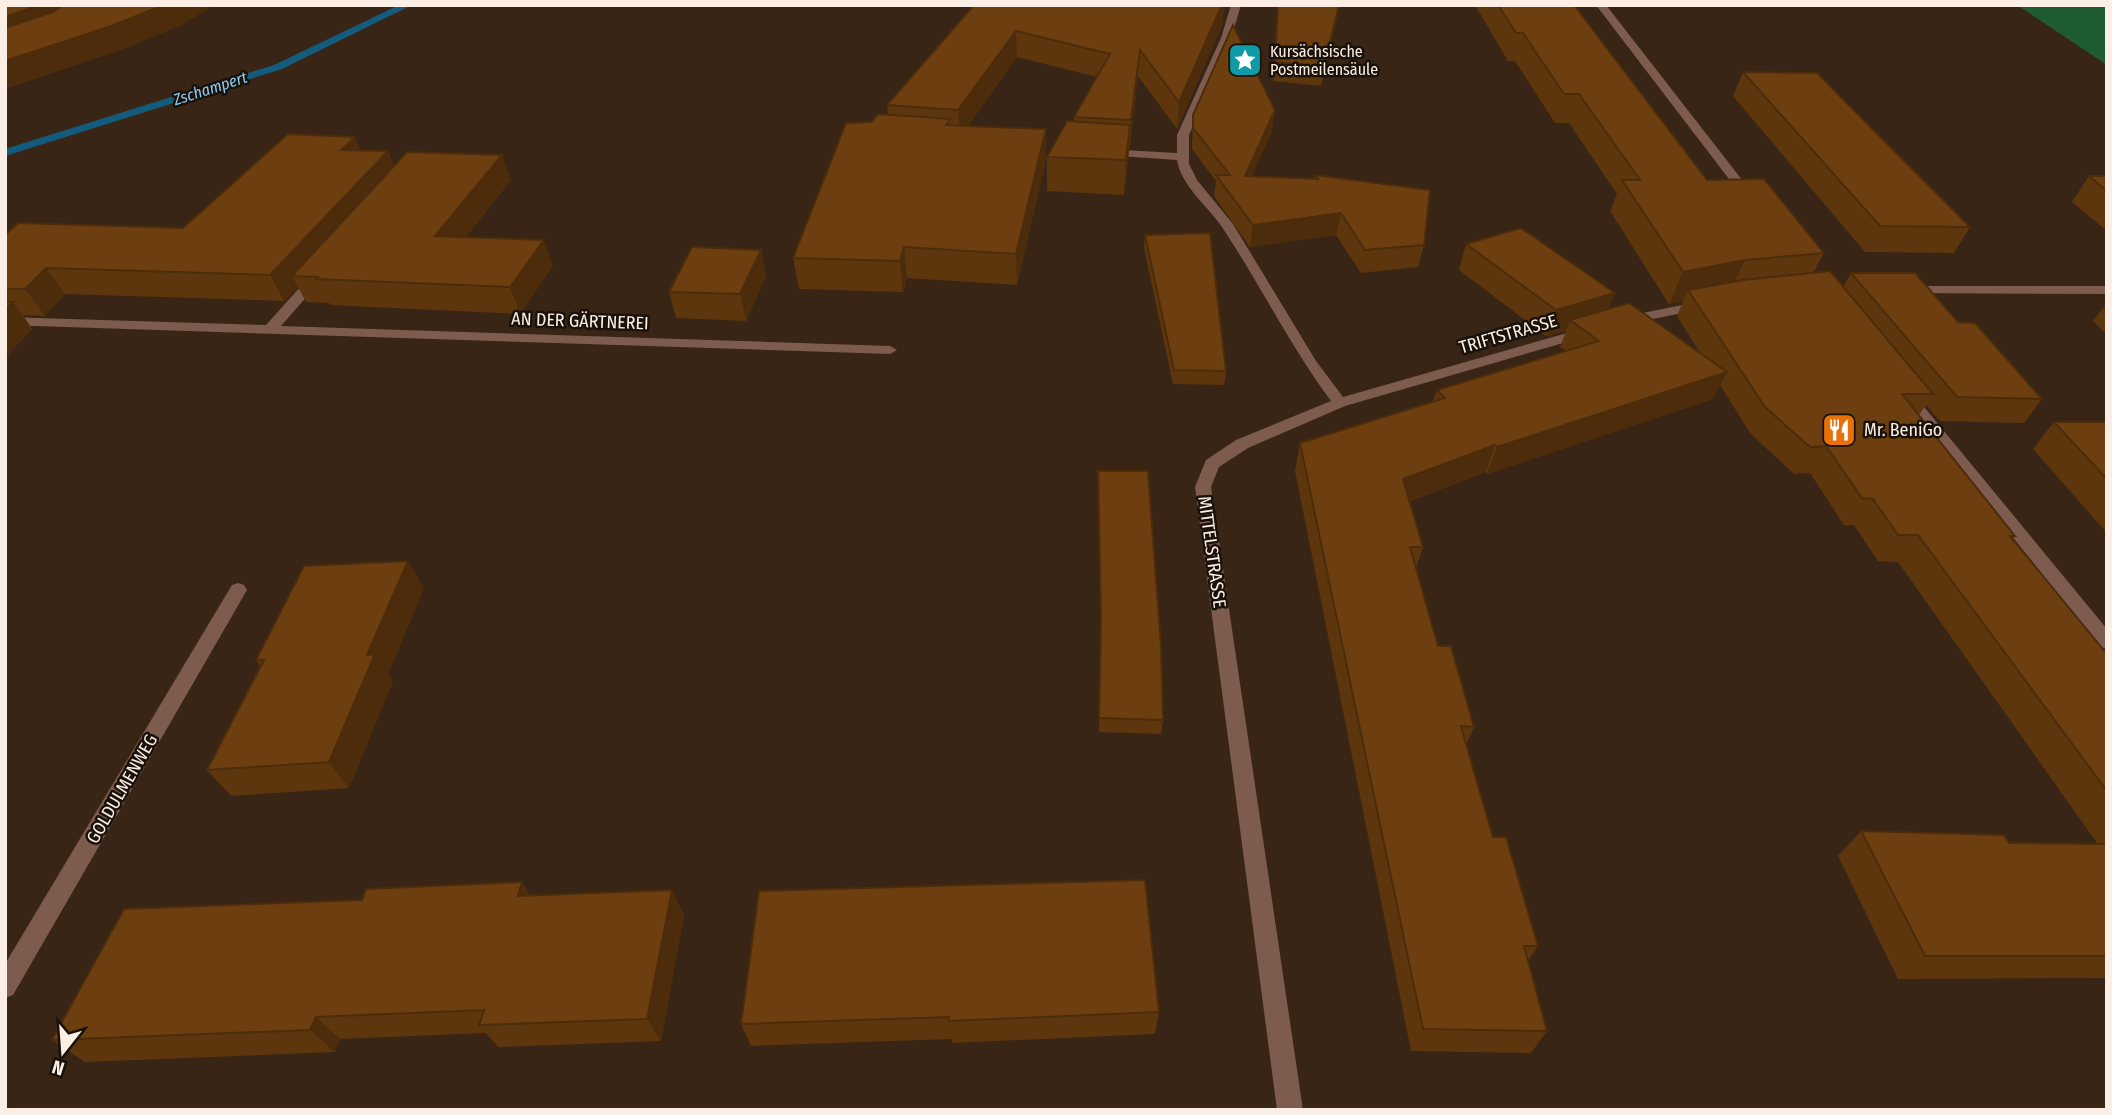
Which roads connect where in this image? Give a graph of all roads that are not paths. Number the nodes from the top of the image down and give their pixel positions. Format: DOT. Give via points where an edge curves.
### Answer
graph roads {
  1 [pos="1237,5"];
  2 [pos="1601,5"];
  3 [pos="1086,151"];
  4 [pos="1182,157"];
  5 [pos="1762,214"];
  6 [pos="327,267"];
  7 [pos="1889,290"];
  8 [pos="2107,290"];
  9 [pos="1717,302"];
  10 [pos="5,321"];
  11 [pos="269,330"];
  12 [pos="890,351"];
  13 [pos="1899,386"];
  14 [pos="1340,403"];
  15 [pos="238,590"];
  16 [pos="2107,642"];
  17 [pos="5,987"];
  18 [pos="1290,1110"];
  1 -- 4 [label="street" via="1183,135"];
  2 -- 5 [label="street"];
  3 -- 4 [label="street"];
  4 -- 14 [label="street" via="1192,181 1227,224 1310,363"];
  6 -- 11 [label="street"];
  7 -- 8 [label="street"];
  9 -- 14 [label="street, TRIFTSTRASSE" via="1644,315"];
  10 -- 11 [label="street, AN DER GÄRTNEREI"];
  11 -- 12 [label="street, AN DER GÄRTNEREI"];
  13 -- 16 [label="street"];
  14 -- 18 [label="street, MITTELSTRASSE" via="1242,444 1212,464 1203,487"];
  15 -- 17 [label="street, GOLDULMENWEG"];
}
